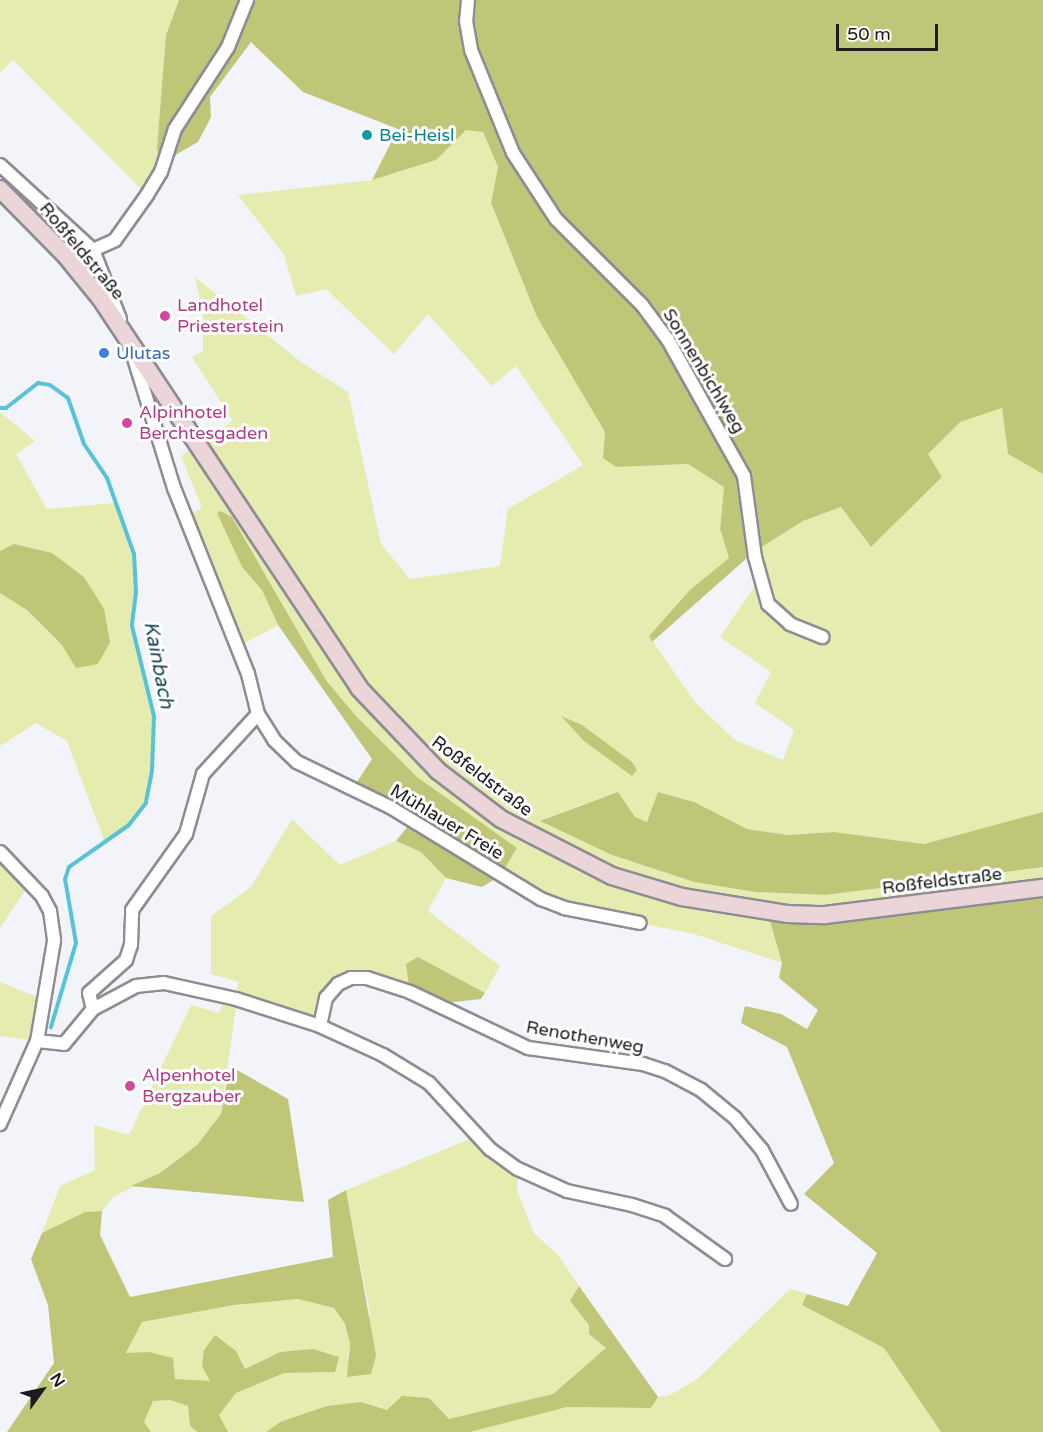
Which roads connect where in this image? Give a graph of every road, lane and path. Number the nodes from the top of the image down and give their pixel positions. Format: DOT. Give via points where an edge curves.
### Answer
graph roads {
  1 [pos="247,0"];
  2 [pos="468,0"];
  3 [pos="0,165"];
  4 [pos="0,189"];
  5 [pos="93,250"];
  6 [pos="129,342"];
  7 [pos="823,637"];
  8 [pos="258,714"];
  9 [pos="0,852"];
  10 [pos="1043,888"];
  11 [pos="640,923"];
  12 [pos="93,1009"];
  13 [pos="320,1026"];
  14 [pos="37,1041"];
  15 [pos="0,1124"];
  16 [pos="791,1203"];
  17 [pos="725,1259"];
  1 -- 5 [label="street" via="228,47 175,129 161,172 122,232"];
  2 -- 7 [label="street, Sonnenbichlweg" via="466,21 477,68 513,153 556,219 642,305 668,340 744,476 755,557 768,604 790,624"];
  3 -- 5 [label="street, Roßfeldstraße"];
  4 -- 6 [label="main road, Roßfeldstraße" via="66,256"];
  5 -- 6 [label="street, Roßfeldstraße"];
  6 -- 8 [label="street, Mühlauer Freie" via="174,488 248,674"];
  6 -- 10 [label="main road, Roßfeldstraße" via="359,688 438,771 501,819 612,876 681,897 787,914 825,915"];
  8 -- 11 [label="street, Mühlauer Freie" via="274,740 297,762 390,807 531,894 564,908"];
  8 -- 12 [label="street" via="203,774 186,834 132,910 131,945 126,960 89,993"];
  9 -- 14 [label="street" via="42,896 53,926 52,957"];
  12 -- 13 [label="street" via="118,992 164,983 236,999"];
  12 -- 14 [label="street" via="64,1044"];
  13 -- 16 [label="street, Renothenweg" via="326,999 338,984 351,978 367,978 410,992 528,1048 643,1064 665,1071 701,1090 735,1118 762,1150"];
  13 -- 17 [label="street" via="382,1055 429,1083 489,1149 518,1169 567,1191 665,1216"];
  14 -- 15 [label="street"];
}
